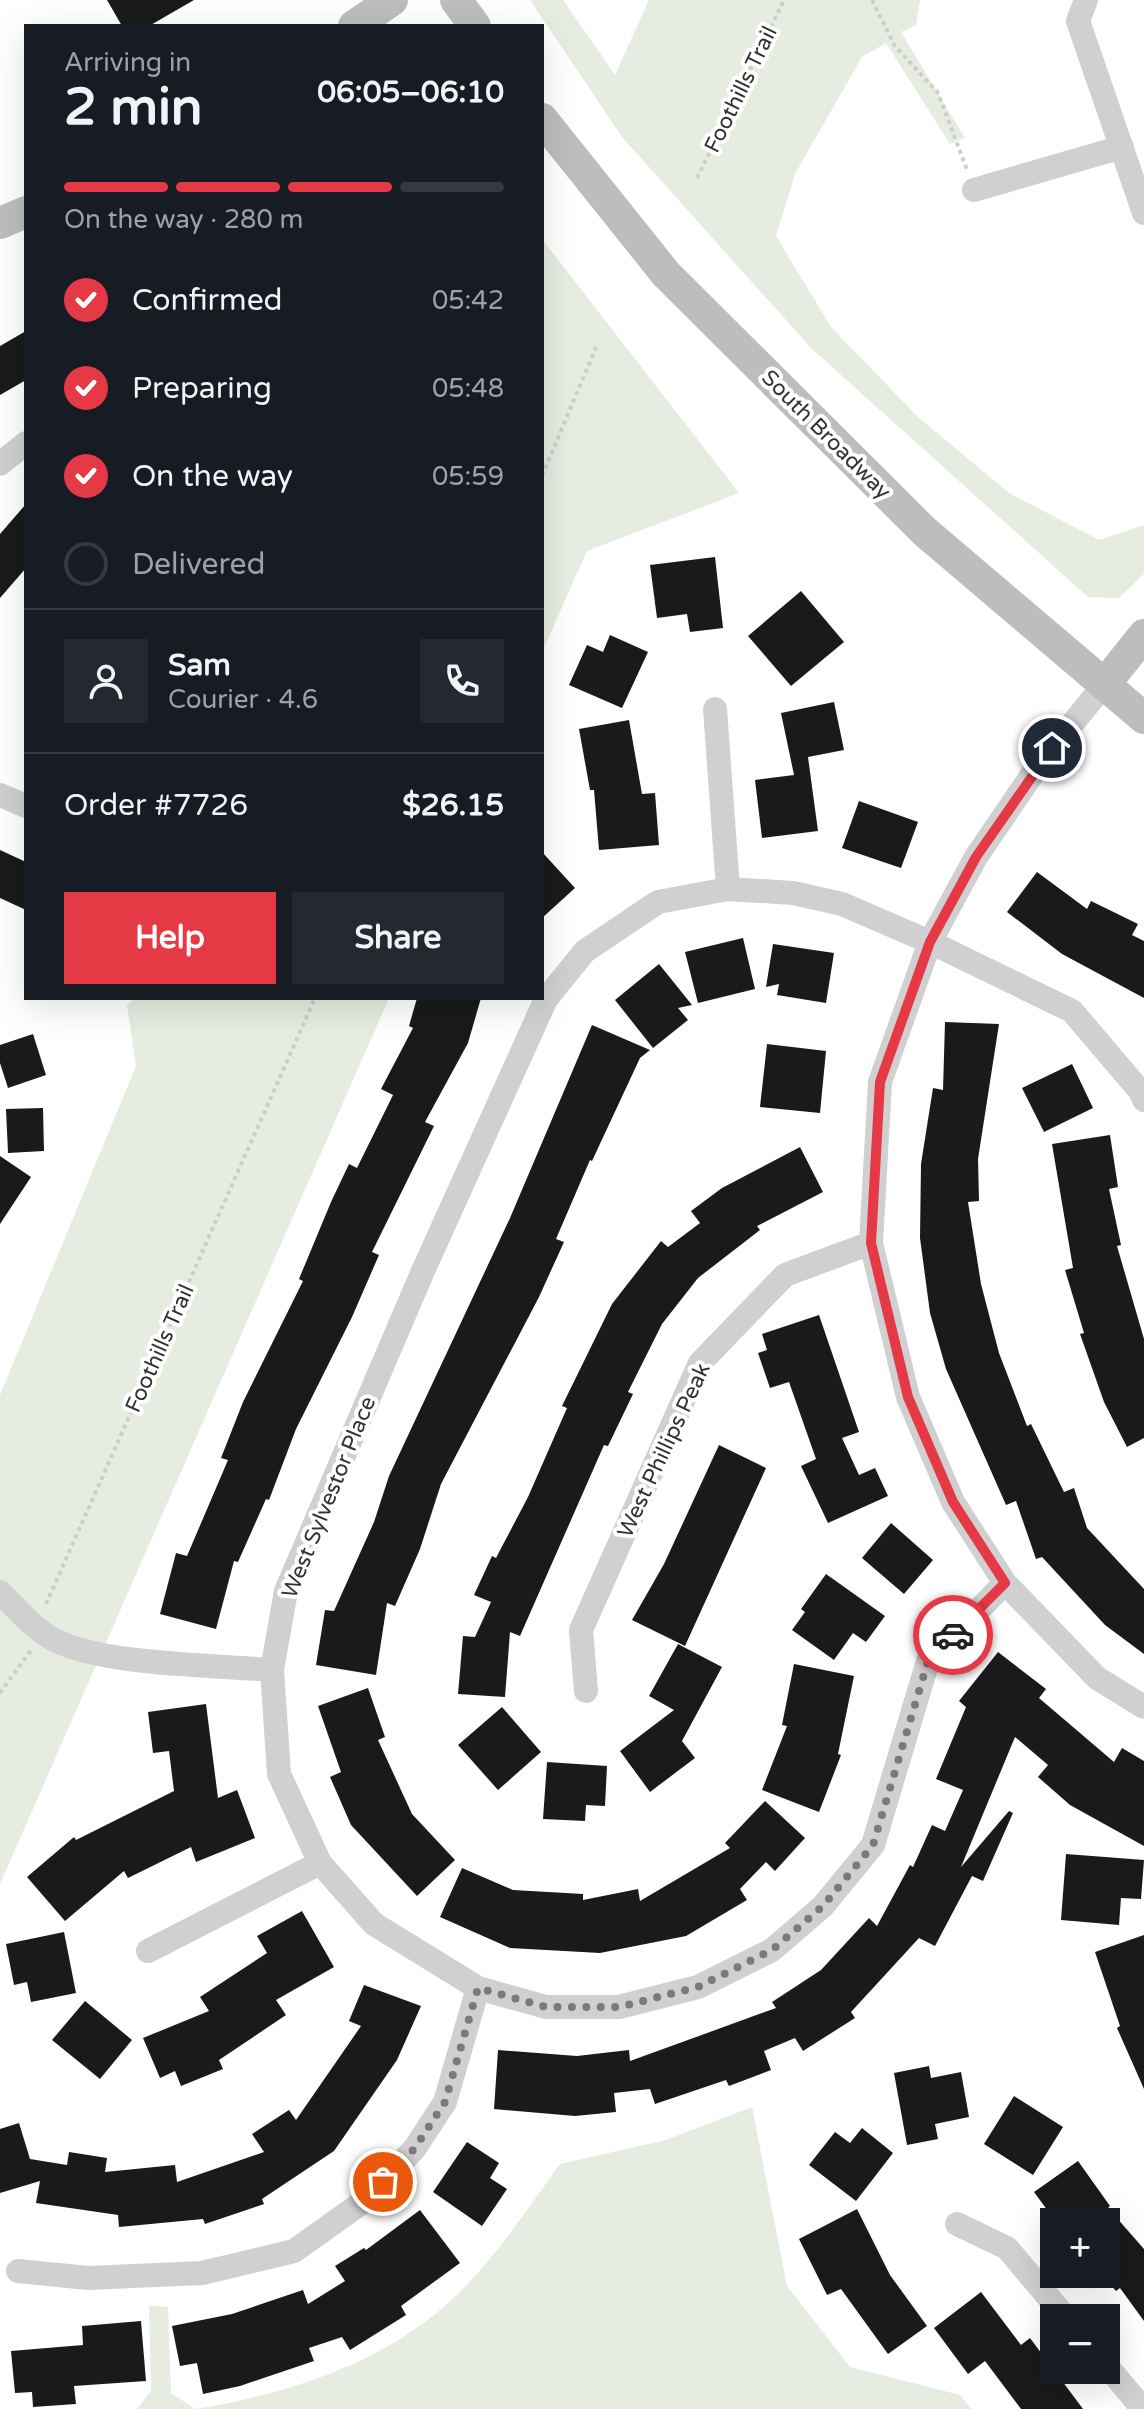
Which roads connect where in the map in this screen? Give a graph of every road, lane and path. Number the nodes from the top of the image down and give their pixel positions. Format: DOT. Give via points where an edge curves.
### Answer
graph roads {
  1 [pos="392,0"];
  2 [pos="456,0"];
  3 [pos="784,0"];
  4 [pos="872,0"];
  5 [pos="1086,0"];
  6 [pos="357,24"];
  7 [pos="474,24"];
  8 [pos="544,122"];
  9 [pos="1122,147"];
  10 [pos="697,178"];
  11 [pos="974,190"];
  12 [pos="24,213"];
  13 [pos="1144,213"];
  14 [pos="0,223"];
  15 [pos="597,345"];
  16 [pos="24,444"];
  17 [pos="0,464"];
  18 [pos="544,471"];
  19 [pos="1144,635"];
  20 [pos="1104,685"];
  21 [pos="715,709"];
  22 [pos="1144,718"];
  23 [pos="0,795"];
  24 [pos="24,805"];
  25 [pos="728,889"];
  26 [pos="930,942"];
  27 [pos="314,1000"];
  28 [pos="1143,1094"];
  29 [pos="871,1243"];
  30 [pos="1005,1583"];
  31 [pos="0,1592"];
  32 [pos="42,1631"];
  33 [pos="272,1670"];
  34 [pos="586,1691"];
  35 [pos="0,1693"];
  36 [pos="1144,1707"];
  37 [pos="320,1863"];
  38 [pos="148,1951"];
  39 [pos="478,1988"];
  40 [pos="957,2224"];
  41 [pos="18,2271"];
  42 [pos="1054,2304"];
  43 [pos="1120,2382"];
  44 [pos="1143,2409"];
  1 -- 6 [label="main road"];
  2 -- 7 [label="main road"];
  3 -- 10 [label="path, Foothills Trail"];
  4 -- 11 [label="path" via="895,46 938,93"];
  5 -- 9 [label="street" via="1078,21"];
  8 -- 20 [label="main road, South Broadway" via="669,278 924,531"];
  9 -- 11 [label="street"];
  9 -- 13 [label="street"];
  12 -- 14 [label="main road"];
  15 -- 18 [label="path"];
  16 -- 17 [label="street"];
  19 -- 20 [label="main road"];
  20 -- 22 [label="main road, South Broadway"];
  20 -- 26 [label="street" via="1032,774 976,857"];
  21 -- 25 [label="street"];
  23 -- 24 [label="street"];
  25 -- 26 [label="street, West Sylvestor Place" via="793,893 842,904"];
  25 -- 33 [label="street, West Sylvestor Place" via="658,902 585,951 546,999 286,1591"];
  26 -- 28 [label="street, West Sylvestor Place" via="1072,1011"];
  26 -- 29 [label="street" via="880,1082"];
  27 -- 32 [label="path, Foothills Trail" via="46,1604"];
  29 -- 30 [label="street" via="908,1397 953,1502"];
  29 -- 34 [label="street, West Phillips Peak" via="785,1275 700,1363 581,1630"];
  30 -- 36 [label="street" via="1097,1678"];
  30 -- 39 [label="street, West Sylvestor Place" via="928,1661 873,1845 823,1906 772,1950 698,1987 619,2007 546,2007"];
  31 -- 32 [label="street"];
  32 -- 33 [label="street" via="92,1655"];
  32 -- 35 [label="path, Foothills Trail"];
  33 -- 37 [label="street, West Sylvestor Place" via="279,1774"];
  37 -- 38 [label="street"];
  37 -- 39 [label="street, West Sylvestor Place" via="374,1924"];
  39 -- 41 [label="street" via="445,2102 415,2148 367,2199 294,2251 202,2273 88,2278"];
  40 -- 42 [label="street" via="1007,2248"];
  43 -- 44 [label="street"];
}
